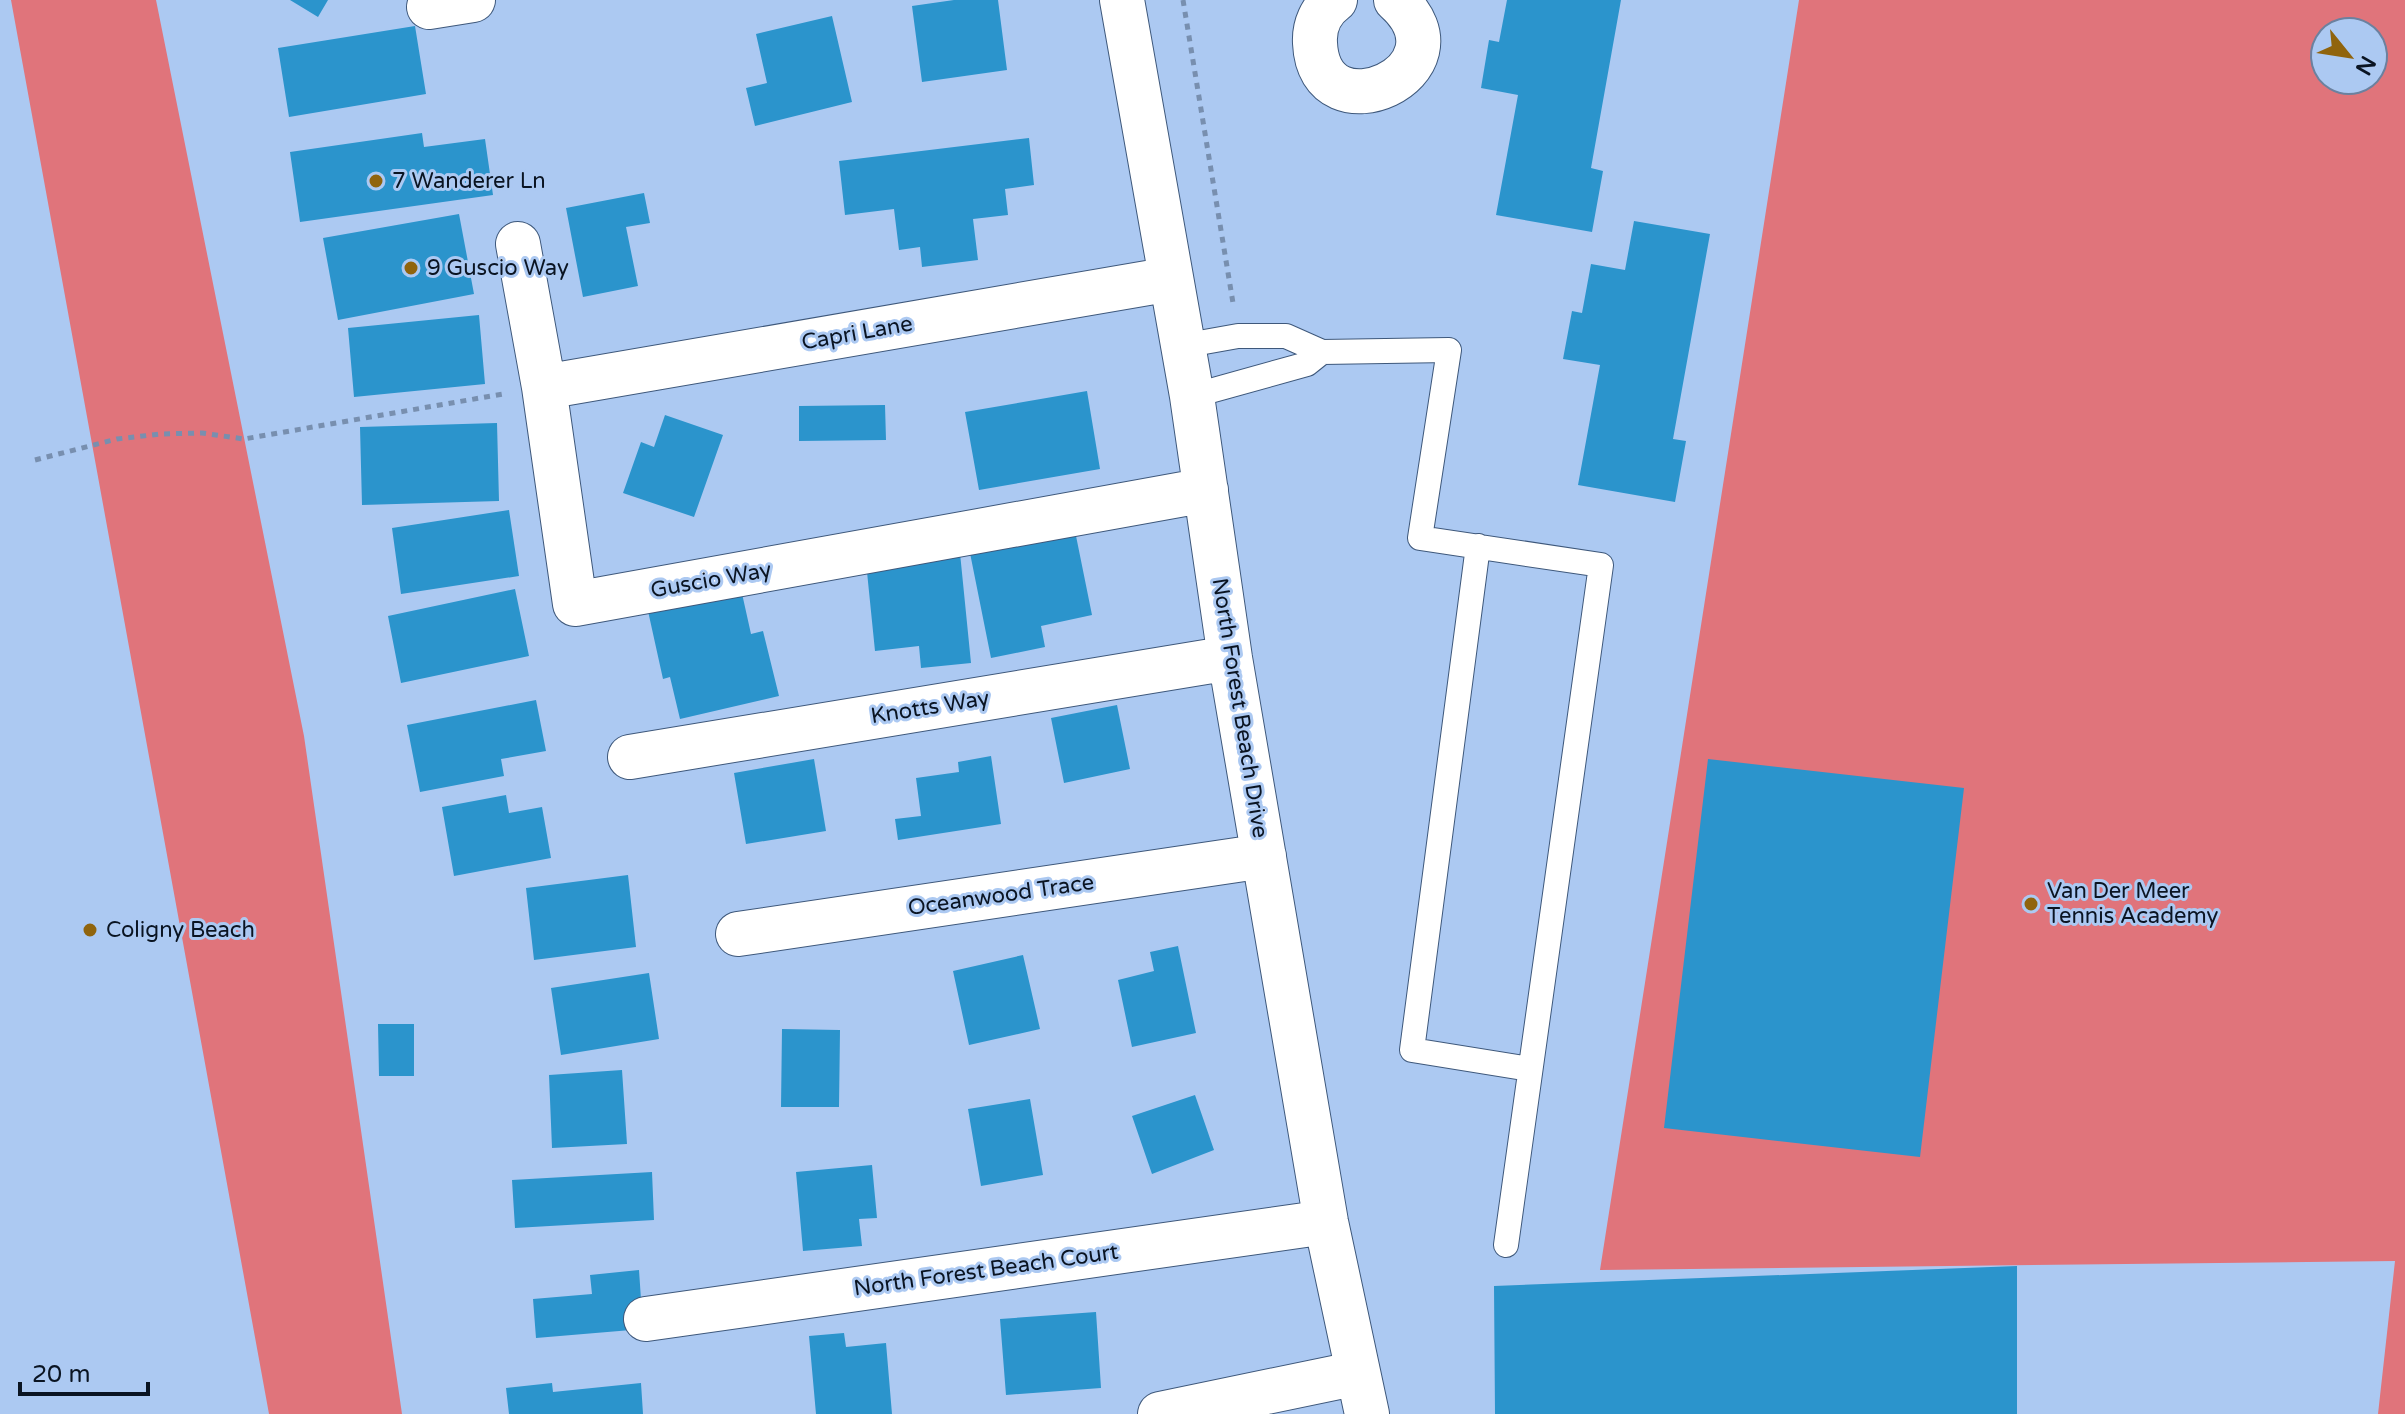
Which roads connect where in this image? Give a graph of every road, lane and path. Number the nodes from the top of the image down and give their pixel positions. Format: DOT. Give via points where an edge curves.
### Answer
graph roads {
  1 [pos="473,0"];
  2 [pos="1122,0"];
  3 [pos="1183,0"];
  4 [pos="1335,0"];
  5 [pos="1405,3"];
  6 [pos="429,7"];
  7 [pos="518,244"];
  8 [pos="1171,279"];
  9 [pos="1238,336"];
  10 [pos="1182,346"];
  11 [pos="1322,352"];
  12 [pos="544,387"];
  13 [pos="1192,396"];
  14 [pos="35,460"];
  15 [pos="1206,490"];
  16 [pos="1478,546"];
  17 [pos="1230,658"];
  18 [pos="630,757"];
  19 [pos="1264,856"];
  20 [pos="738,934"];
  21 [pos="1530,1069"];
  22 [pos="1326,1222"];
  23 [pos="1506,1245"];
  24 [pos="646,1319"];
  25 [pos="1362,1394"];
  26 [pos="1160,1414"];
  1 -- 6 [label="street"];
  2 -- 8 [label="street, North Forest Beach Drive"];
  3 -- 9 [label="path"];
  4 -- 5 [label="street" via="1319,18 1315,51 1332,80 1363,92 1395,83 1415,56 1414,23"];
  7 -- 12 [label="street, Guscio Way"];
  8 -- 10 [label="street, North Forest Beach Drive"];
  8 -- 12 [label="street, Capri Lane"];
  9 -- 10 [label="lane"];
  9 -- 11 [label="lane" via="1286,336"];
  10 -- 13 [label="street, North Forest Beach Drive"];
  11 -- 13 [label="lane" via="1307,364"];
  11 -- 16 [label="lane" via="1449,350 1420,538"];
  12 -- 14 [label="path" via="244,439 202,433 117,439"];
  12 -- 15 [label="street, Guscio Way" via="575,604"];
  13 -- 15 [label="street, North Forest Beach Drive"];
  15 -- 17 [label="street, North Forest Beach Drive"];
  16 -- 21 [label="lane" via="1412,1050"];
  16 -- 21 [label="lane" via="1601,565"];
  17 -- 18 [label="street, Knotts Way"];
  17 -- 19 [label="street, North Forest Beach Drive"];
  19 -- 20 [label="street, Oceanwood Trace"];
  19 -- 22 [label="street, North Forest Beach Drive"];
  21 -- 23 [label="lane"];
  22 -- 24 [label="street, North Forest Beach Court"];
  22 -- 25 [label="street, North Forest Beach Drive"];
  25 -- 26 [label="street"];
}
